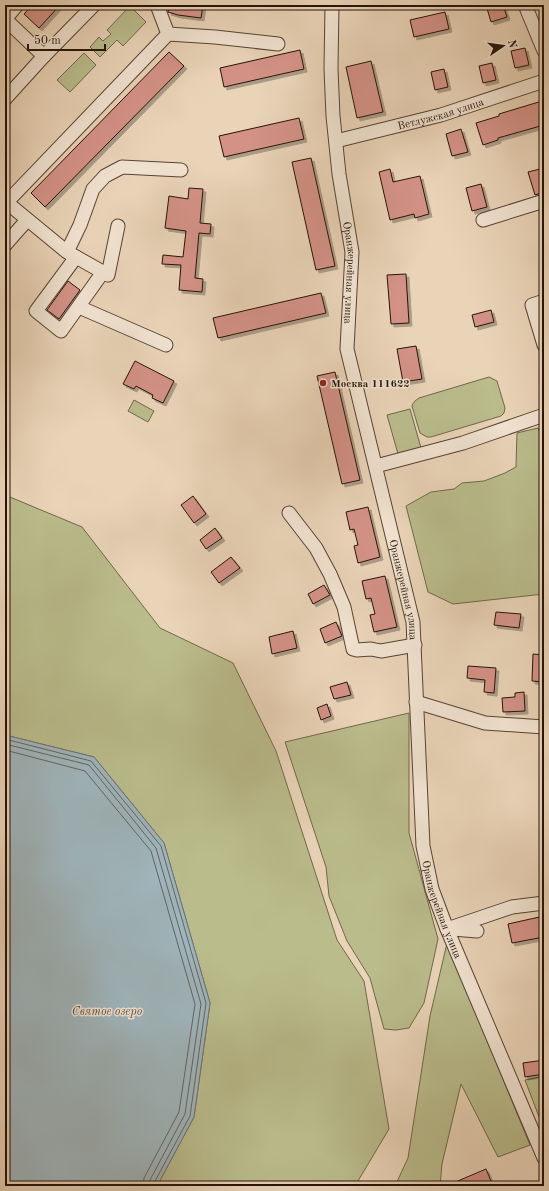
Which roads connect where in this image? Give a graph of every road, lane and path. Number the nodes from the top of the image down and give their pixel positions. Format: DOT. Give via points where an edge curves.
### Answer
graph roads {
  1 [pos="17,5"];
  2 [pos="94,5"];
  3 [pos="157,5"];
  4 [pos="332,5"];
  5 [pos="525,5"];
  6 [pos="5,19"];
  7 [pos="168,34"];
  8 [pos="278,44"];
  9 [pos="544,51"];
  10 [pos="44,56"];
  11 [pos="544,81"];
  12 [pos="5,99"];
  13 [pos="336,141"];
  14 [pos="181,170"];
  15 [pos="544,201"];
  16 [pos="5,203"];
  17 [pos="27,220"];
  18 [pos="483,220"];
  19 [pos="118,226"];
  20 [pos="5,245"];
  21 [pos="72,254"];
  22 [pos="103,272"];
  23 [pos="544,301"];
  24 [pos="78,306"];
  25 [pos="166,345"];
  26 [pos="544,345"];
  27 [pos="544,415"];
  28 [pos="376,466"];
  29 [pos="290,513"];
  30 [pos="415,645"];
  31 [pos="416,702"];
  32 [pos="544,727"];
  33 [pos="544,903"];
  34 [pos="447,929"];
  35 [pos="477,931"];
  36 [pos="544,1158"];
  1 -- 6 [label="street"];
  2 -- 10 [label="street"];
  3 -- 7 [label="street"];
  4 -- 13 [label="street, Оранжерейная улица" via="331,69"];
  5 -- 9 [label="street"];
  6 -- 10 [label="street"];
  7 -- 8 [label="street"];
  7 -- 16 [label="street"];
  10 -- 12 [label="street"];
  11 -- 13 [label="street, Ветлужская улица" via="441,115"];
  13 -- 28 [label="street, Оранжерейная улица" via="352,252 348,349"];
  14 -- 21 [label="street" via="122,167 105,176 93,190"];
  15 -- 18 [label="street"];
  16 -- 17 [label="street"];
  17 -- 20 [label="street"];
  17 -- 21 [label="street"];
  19 -- 22 [label="street" via="108,275"];
  21 -- 22 [label="street"];
  21 -- 24 [label="street" via="36,311 61,331"];
  22 -- 24 [label="street"];
  23 -- 26 [label="street" via="532,305"];
  24 -- 25 [label="street"];
  27 -- 28 [label="street" via="463,443"];
  28 -- 30 [label="street, Оранжерейная улица" via="413,622"];
  29 -- 30 [label="street" via="316,548 330,574 344,607 353,649 382,650"];
  30 -- 31 [label="street, Оранжерейная улица"];
  31 -- 32 [label="street" via="485,723"];
  31 -- 34 [label="street, Оранжерейная улица" via="423,846 432,888"];
  33 -- 34 [label="street" via="512,907"];
  34 -- 35 [label="street"];
  34 -- 36 [label="street, Оранжерейная улица"];
}
